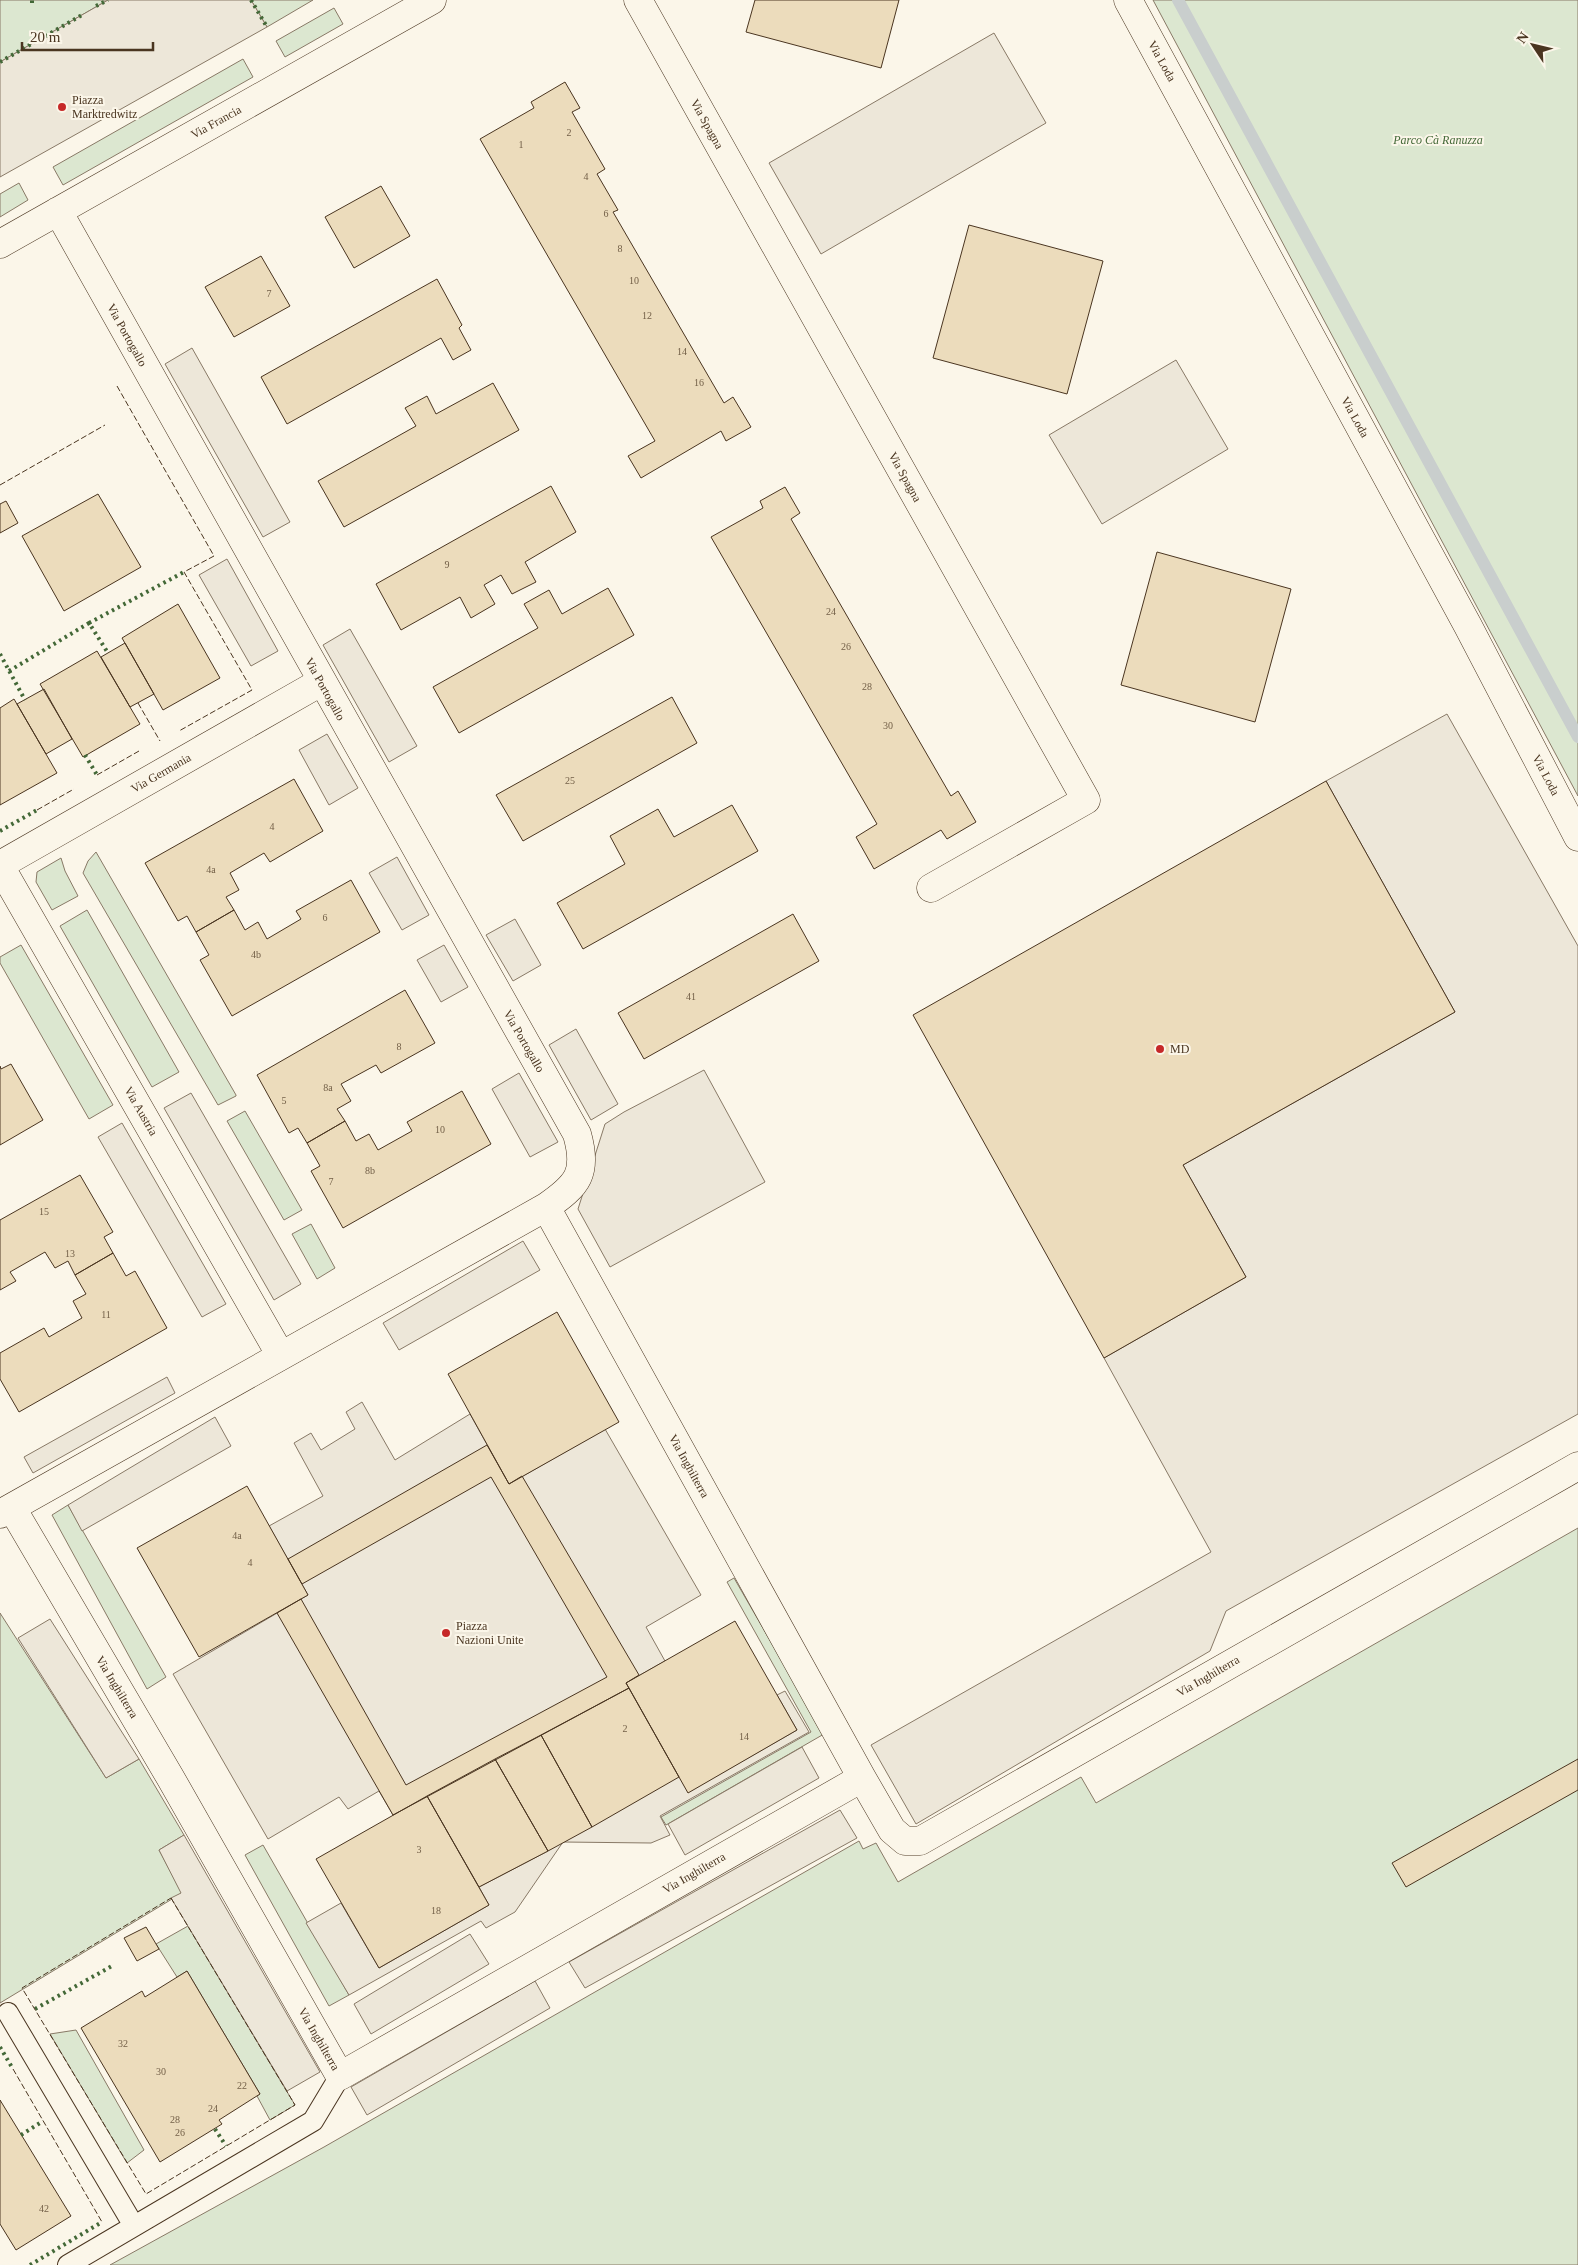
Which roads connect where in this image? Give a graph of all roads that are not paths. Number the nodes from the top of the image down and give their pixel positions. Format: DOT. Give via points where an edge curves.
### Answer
graph roads {
  1 [pos="432,0"];
  2 [pos="638,0"];
  3 [pos="1128,0"];
  4 [pos="58,211"];
  5 [pos="0,244"];
  6 [pos="321,682"];
  7 [pos="1578,837"];
  8 [pos="0,865"];
  9 [pos="932,888"];
  10 [pos="582,1168"];
  11 [pos="546,1206"];
  12 [pos="282,1356"];
  13 [pos="1578,1466"];
  14 [pos="6,1511"];
  15 [pos="862,1778"];
  16 [pos="8,2013"];
  17 [pos="340,2076"];
  18 [pos="134,2226"];
  19 [pos="68,2265"];
  1 -- 4 [label="street, Via Francia"];
  2 -- 9 [label="street, Via Spagna" via="1086,800"];
  3 -- 7 [label="street, Via Loda" via="1464,617"];
  4 -- 5 [label="street, Via Francia"];
  4 -- 6 [label="street, Via Portogallo"];
  6 -- 8 [label="street, Via Germania"];
  6 -- 10 [label="street, Via Portogallo" via="577,1134"];
  8 -- 12 [label="street, Via Austria"];
  10 -- 11 [label="street, Via Inghilterra" via="571,1186"];
  11 -- 12 [label="street, Via Inghilterra"];
  11 -- 15 [label="street, Via Inghilterra"];
  12 -- 14 [label="street, Via Inghilterra"];
  13 -- 15 [label="street, Via Inghilterra" via="920,1841 904,1841 892,1830"];
  14 -- 17 [label="street, Via Inghilterra" via="170,1777"];
  15 -- 17 [label="street, Via Inghilterra"];
  16 -- 18 [label="lane"];
  17 -- 18 [label="lane" via="314,2121"];
  18 -- 19 [label="lane"];
}
